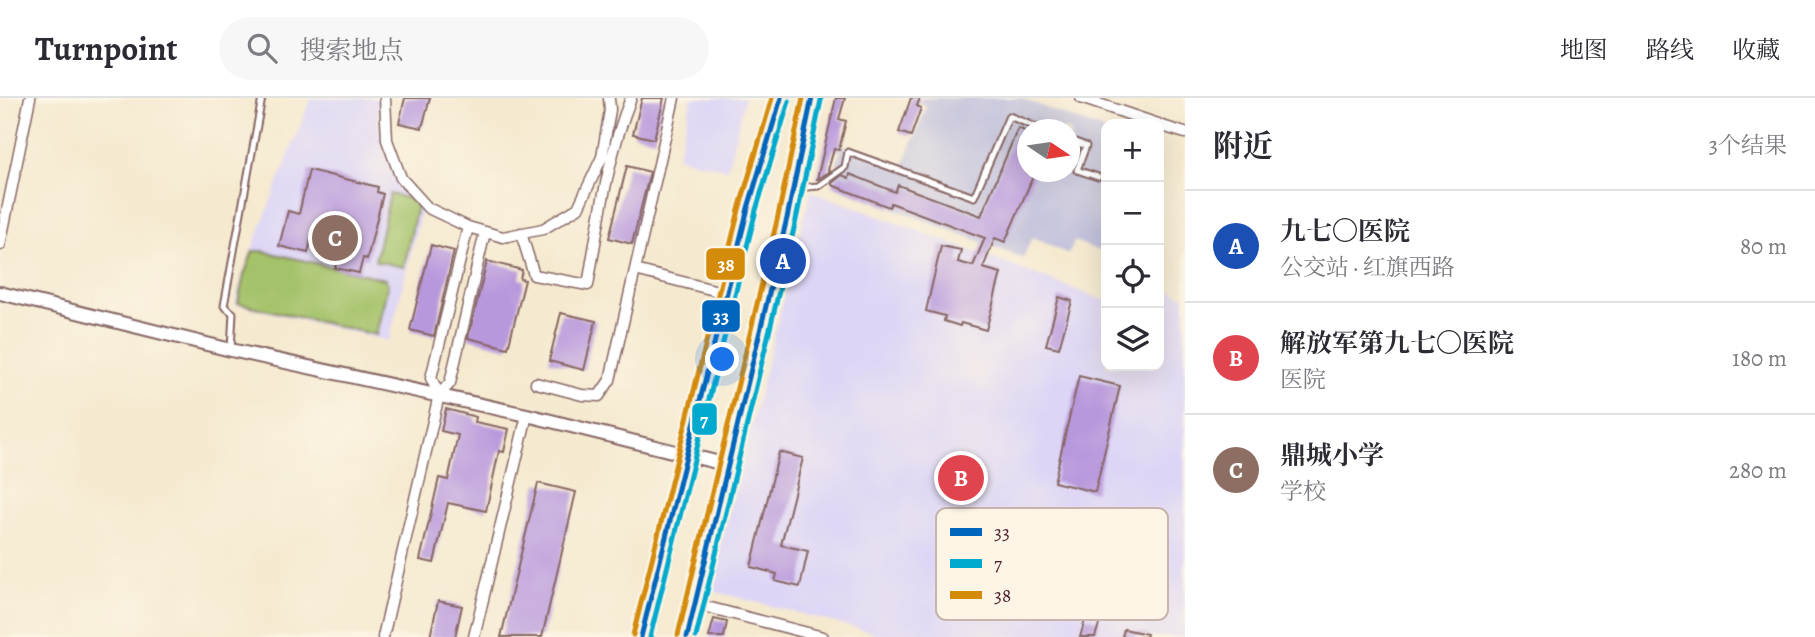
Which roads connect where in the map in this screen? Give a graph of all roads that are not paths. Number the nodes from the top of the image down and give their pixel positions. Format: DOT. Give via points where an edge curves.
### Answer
graph roads {
  1 [pos="30,98"];
  2 [pos="261,98"];
  3 [pos="385,98"];
  4 [pos="609,98"];
  5 [pos="631,98"];
  6 [pos="674,98"];
  7 [pos="781,98"];
  8 [pos="812,98"];
  9 [pos="1080,98"];
  10 [pos="1143,119"];
  11 [pos="1017,120"];
  12 [pos="1164,126"];
  13 [pos="1185,133"];
  14 [pos="1080,144"];
  15 [pos="607,158"];
  16 [pos="1080,162"];
  17 [pos="1080,171"];
  18 [pos="1098,177"];
  19 [pos="793,189"];
  20 [pos="468,227"];
  21 [pos="485,232"];
  22 [pos="521,233"];
  23 [pos="0,245"];
  24 [pos="635,270"];
  25 [pos="0,293"];
  26 [pos="726,293"];
  27 [pos="231,350"];
  28 [pos="536,383"];
  29 [pos="439,396"];
  30 [pos="527,415"];
  31 [pos="685,456"];
  32 [pos="728,465"];
  33 [pos="703,606"];
  34 [pos="383,637"];
  35 [pos="474,637"];
  36 [pos="641,637"];
  37 [pos="687,637"];
  38 [pos="823,637"];
  1 -- 23 [label="street"];
  2 -- 27 [label="lane" via="224,306 233,313"];
  3 -- 20 [label="street" via="387,140 401,178 428,208"];
  4 -- 15 [label="street"];
  5 -- 15 [label="street"];
  6 -- 24 [label="street"];
  7 -- 26 [label="main road"];
  8 -- 19 [label="main road"];
  9 -- 10 [label="street"];
  11 -- 19 [label="lane" via="1009,117 974,197 848,152 845,167 818,186"];
  12 -- 13 [label="street"];
  14 -- 16 [label="lane" via="1086,146"];
  15 -- 22 [label="street" via="578,208 543,229"];
  15 -- 22 [label="street" via="589,285 534,275"];
  17 -- 18 [label="lane"];
  19 -- 32 [label="main road"];
  20 -- 21 [label="street"];
  20 -- 29 [label="street" via="431,378"];
  21 -- 22 [label="street" via="503,237"];
  21 -- 29 [label="street" via="450,383"];
  24 -- 26 [label="street"];
  24 -- 28 [label="street" via="610,380 599,396"];
  25 -- 27 [label="street"];
  26 -- 31 [label="main road"];
  27 -- 29 [label="street"];
  29 -- 30 [label="street"];
  29 -- 34 [label="street"];
  30 -- 31 [label="street"];
  30 -- 35 [label="street"];
  31 -- 32 [label="street"];
  31 -- 36 [label="main road"];
  32 -- 37 [label="main road"];
  33 -- 38 [label="street"];
}
